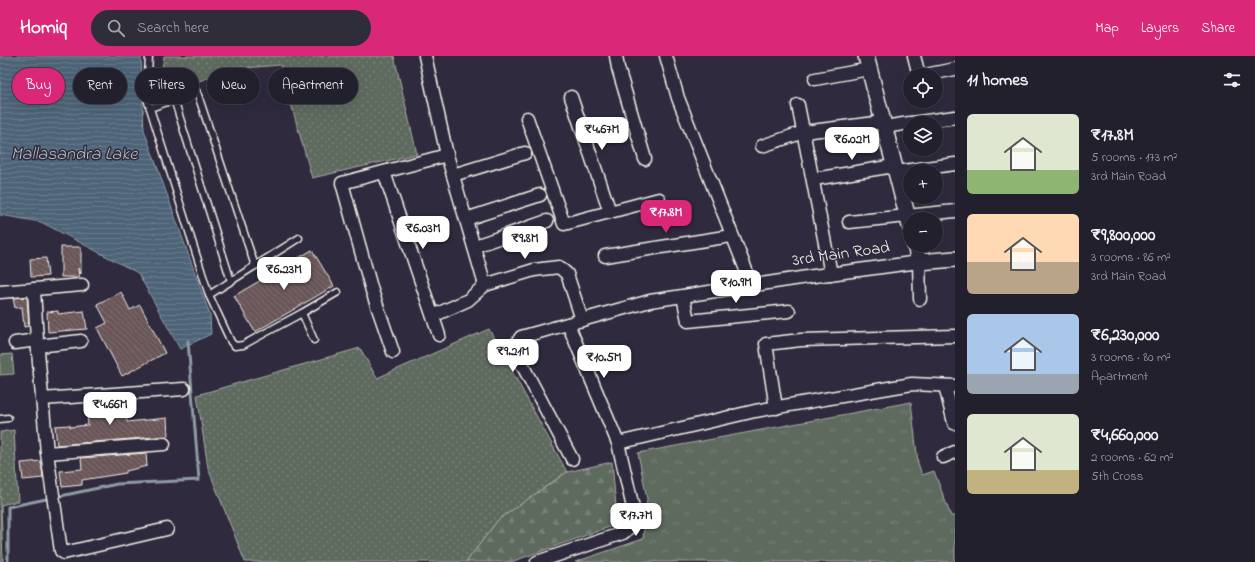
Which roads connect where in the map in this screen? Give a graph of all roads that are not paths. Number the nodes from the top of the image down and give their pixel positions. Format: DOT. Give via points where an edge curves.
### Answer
graph roads {
  1 [pos="149,56"];
  2 [pos="426,56"];
  3 [pos="616,56"];
  4 [pos="666,56"];
  5 [pos="914,56"];
  6 [pos="867,62"];
  7 [pos="917,68"];
  8 [pos="955,69"];
  9 [pos="943,71"];
  10 [pos="815,79"];
  11 [pos="199,95"];
  12 [pos="571,97"];
  13 [pos="161,104"];
  14 [pos="176,104"];
  15 [pos="798,105"];
  16 [pos="150,108"];
  17 [pos="955,117"];
  18 [pos="527,118"];
  19 [pos="943,119"];
  20 [pos="903,123"];
  21 [pos="883,124"];
  22 [pos="804,132"];
  23 [pos="762,146"];
  24 [pos="526,153"];
  25 [pos="446,155"];
  26 [pos="645,159"];
  27 [pos="955,164"];
  28 [pos="895,169"];
  29 [pos="384,172"];
  30 [pos="453,175"];
  31 [pos="814,179"];
  32 [pos="540,195"];
  33 [pos="660,199"];
  34 [pos="955,211"];
  35 [pos="610,212"];
  36 [pos="907,212"];
  37 [pos="943,214"];
  38 [pos="466,218"];
  39 [pos="547,221"];
  40 [pos="903,221"];
  41 [pos="849,222"];
  42 [pos="731,236"];
  43 [pos="300,238"];
  44 [pos="475,246"];
  45 [pos="917,252"];
  46 [pos="605,256"];
  47 [pos="955,259"];
  48 [pos="919,262"];
  49 [pos="255,266"];
  50 [pos="831,274"];
  51 [pos="231,281"];
  52 [pos="82,285"];
  53 [pos="485,285"];
  54 [pos="752,285"];
  55 [pos="34,289"];
  56 [pos="0,292"];
  57 [pos="338,292"];
  58 [pos="209,295"];
  59 [pos="683,296"];
  60 [pos="920,299"];
  61 [pos="789,311"];
  62 [pos="302,313"];
  63 [pos="433,316"];
  64 [pos="582,320"];
  65 [pos="568,324"];
  66 [pos="440,335"];
  67 [pos="955,336"];
  68 [pos="314,340"];
  69 [pos="81,341"];
  70 [pos="15,343"];
  71 [pos="38,343"];
  72 [pos="393,352"];
  73 [pos="950,386"];
  74 [pos="184,389"];
  75 [pos="42,399"];
  76 [pos="776,408"];
  77 [pos="8,418"];
  78 [pos="0,419"];
  79 [pos="954,423"];
  80 [pos="618,443"];
  81 [pos="164,444"];
  82 [pos="955,452"];
  83 [pos="47,453"];
  84 [pos="943,457"];
  85 [pos="572,459"];
  86 [pos="167,529"];
  87 [pos="537,562"];
  1 -- 16 [label="lane" via="146,95"];
  2 -- 25 [label="street"];
  3 -- 26 [label="street"];
  4 -- 42 [label="street" via="678,98"];
  5 -- 7 [label="street"];
  6 -- 10 [label="street"];
  6 -- 21 [label="street"];
  8 -- 9 [label="street"];
  11 -- 49 [label="lane"];
  12 -- 35 [label="street"];
  13 -- 16 [label="lane"];
  14 -- 51 [label="lane"];
  15 -- 22 [label="street"];
  16 -- 58 [label="lane"];
  17 -- 19 [label="street"];
  18 -- 35 [label="street" via="564,224"];
  20 -- 21 [label="street"];
  21 -- 22 [label="street"];
  21 -- 28 [label="street"];
  22 -- 23 [label="street"];
  22 -- 31 [label="street"];
  24 -- 30 [label="street"];
  25 -- 29 [label="street"];
  25 -- 30 [label="street"];
  27 -- 28 [label="street"];
  28 -- 31 [label="street"];
  28 -- 36 [label="street"];
  29 -- 63 [label="street"];
  29 -- 72 [label="street" via="342,183 372,291"];
  30 -- 38 [label="street"];
  31 -- 50 [label="street"];
  32 -- 38 [label="street"];
  33 -- 35 [label="street"];
  34 -- 37 [label="street"];
  38 -- 44 [label="street"];
  39 -- 44 [label="street"];
  40 -- 41 [label="street"];
  42 -- 46 [label="street"];
  42 -- 54 [label="street"];
  43 -- 49 [label="lane"];
  44 -- 53 [label="street"];
  45 -- 48 [label="street"];
  47 -- 48 [label="street, 3rd Main Road"];
  48 -- 50 [label="street, 3rd Main Road"];
  48 -- 60 [label="street"];
  49 -- 51 [label="lane"];
  50 -- 54 [label="street, 3rd Main Road"];
  51 -- 58 [label="lane"];
  52 -- 55 [label="street"];
  53 -- 63 [label="street" via="468,300"];
  53 -- 64 [label="street" via="534,270 559,268 567,274"];
  54 -- 59 [label="street, 3rd Main Road"];
  55 -- 56 [label="street"];
  55 -- 71 [label="street"];
  57 -- 62 [label="lane"];
  58 -- 62 [label="lane" via="235,346 243,345"];
  59 -- 61 [label="street" via="688,320"];
  59 -- 64 [label="street, 3rd Main Road" via="650,301"];
  62 -- 68 [label="lane"];
  63 -- 66 [label="street"];
  64 -- 65 [label="street, 3rd Main Road"];
  65 -- 80 [label="street"];
  65 -- 85 [label="street, 3rd Main Road" via="521,337 516,346 517,354"];
  67 -- 76 [label="street" via="801,340 766,344"];
  69 -- 71 [label="street"];
  70 -- 71 [label="street"];
  71 -- 75 [label="street"];
  73 -- 76 [label="street" via="912,384"];
  73 -- 79 [label="street"];
  74 -- 75 [label="street"];
  75 -- 83 [label="street"];
  76 -- 80 [label="street"];
  77 -- 78 [label="lane"];
  80 -- 87 [label="street" via="634,512 631,526 623,533"];
  81 -- 83 [label="street"];
  82 -- 84 [label="street"];
  83 -- 86 [label="street" via="62,553"];
}
